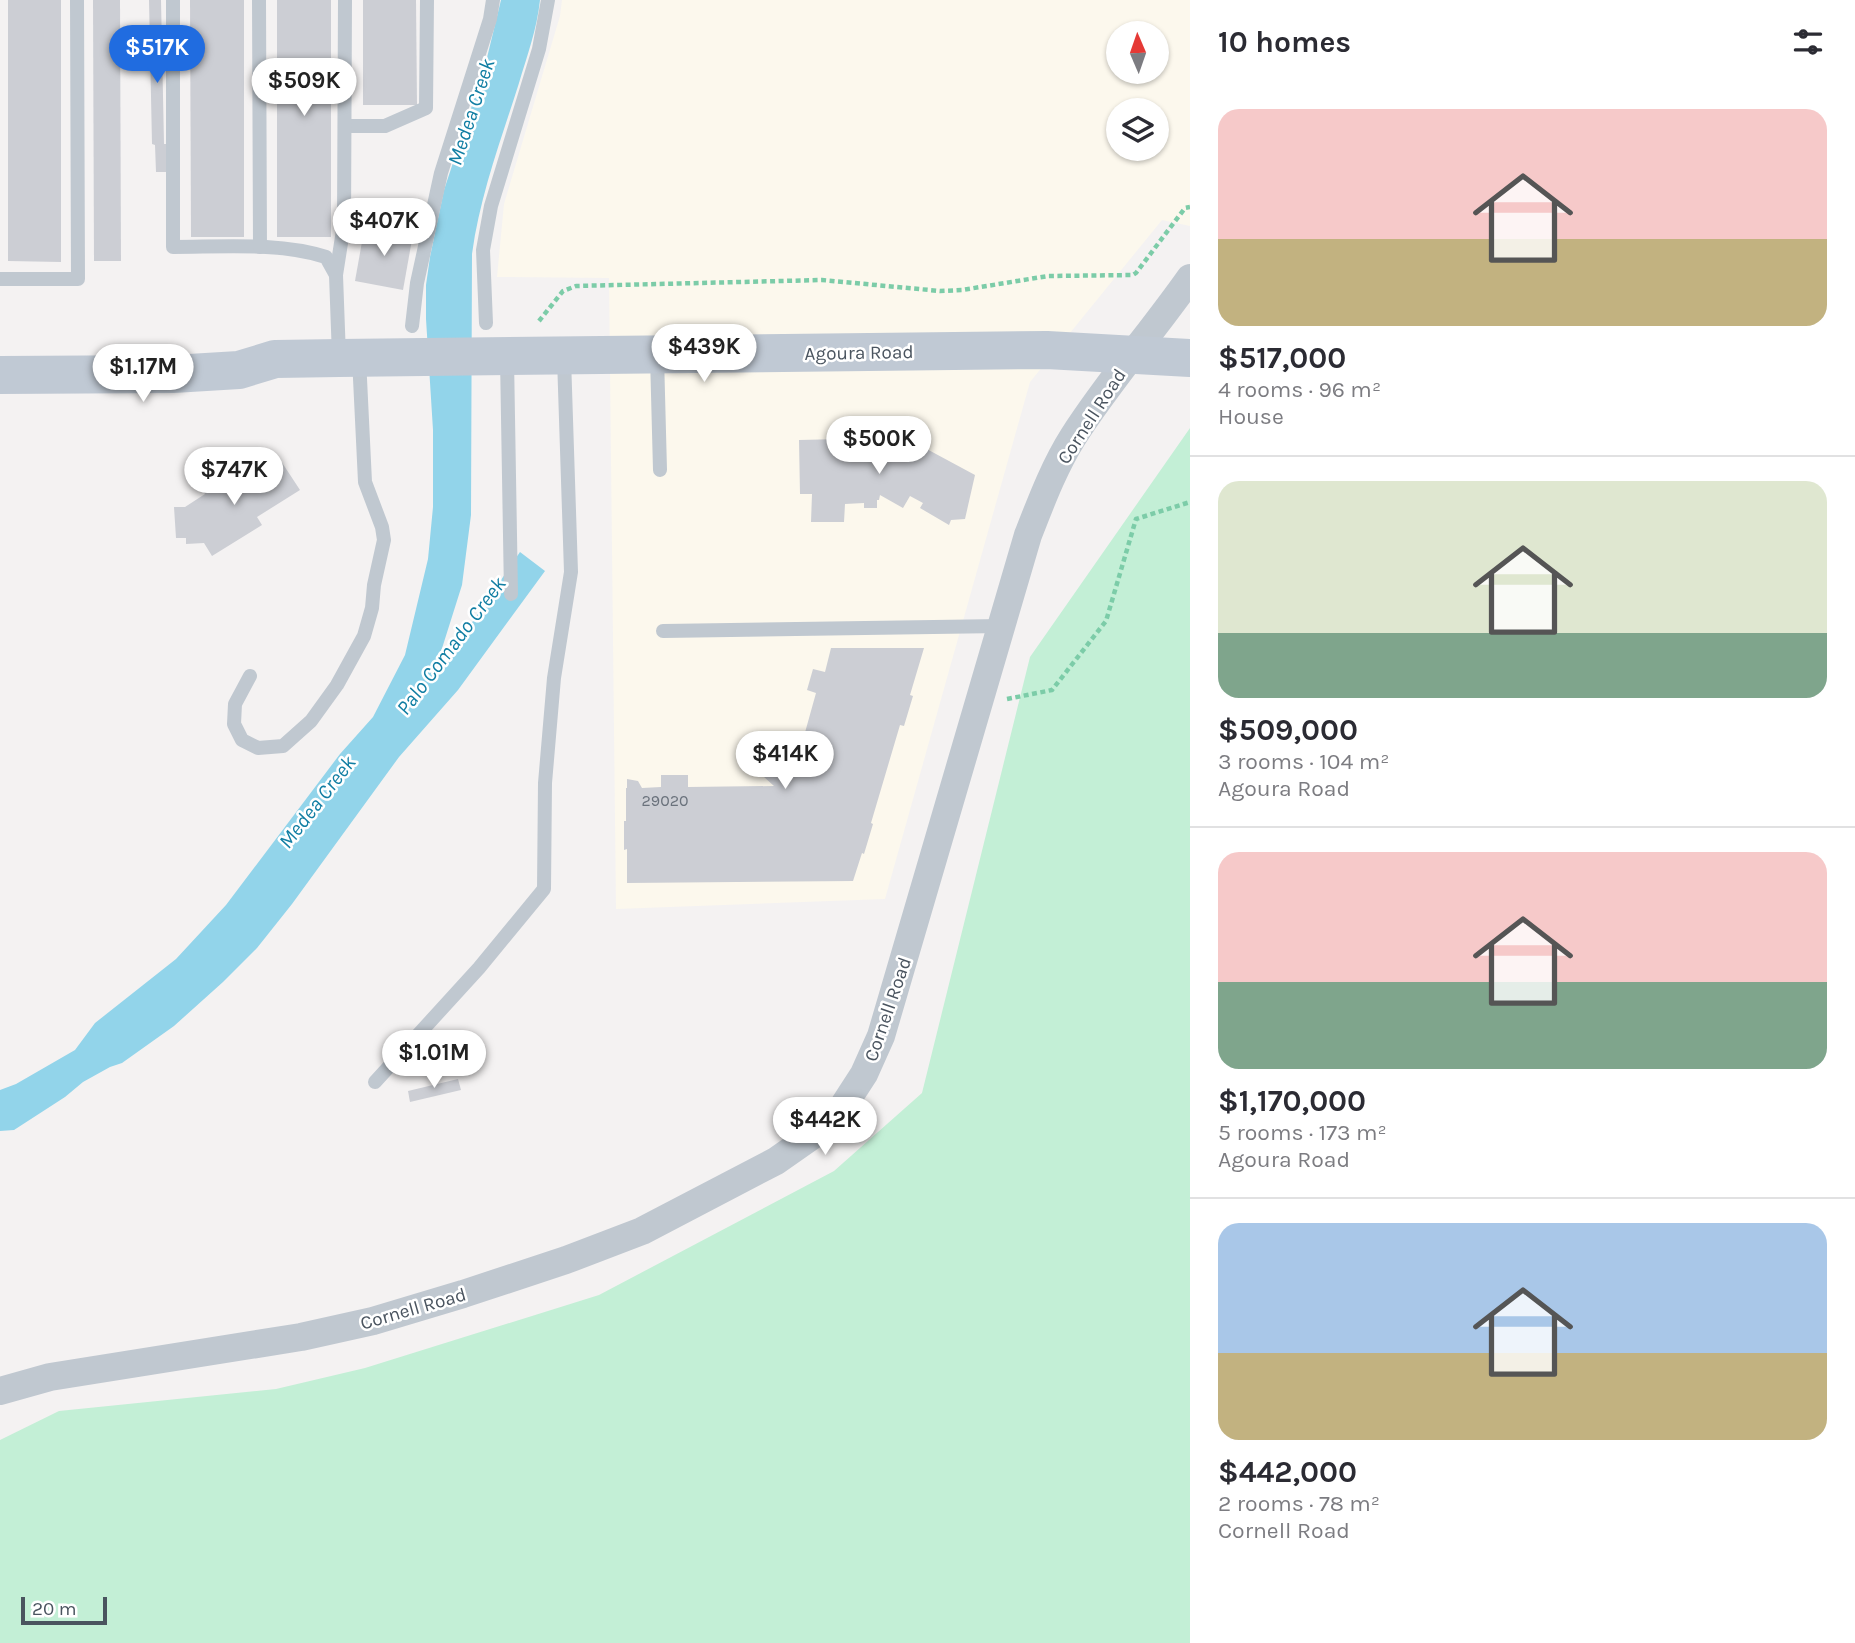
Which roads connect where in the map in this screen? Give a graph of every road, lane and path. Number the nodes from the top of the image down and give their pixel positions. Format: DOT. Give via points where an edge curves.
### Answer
graph roads {
  1 [pos="77,0"];
  2 [pos="173,0"];
  3 [pos="259,0"];
  4 [pos="345,0"];
  5 [pos="427,0"];
  6 [pos="493,0"];
  7 [pos="548,0"];
  8 [pos="345,126"];
  9 [pos="1190,206"];
  10 [pos="260,247"];
  11 [pos="336,275"];
  12 [pos="1190,278"];
  13 [pos="0,279"];
  14 [pos="539,321"];
  15 [pos="486,323"];
  16 [pos="412,326"];
  17 [pos="0,348"];
  18 [pos="657,354"];
  19 [pos="1133,354"];
  20 [pos="507,356"];
  21 [pos="564,356"];
  22 [pos="349,358"];
  23 [pos="1190,358"];
  24 [pos="275,359"];
  25 [pos="0,375"];
  26 [pos="660,470"];
  27 [pos="1190,502"];
  28 [pos="511,594"];
  29 [pos="1002,626"];
  30 [pos="663,631"];
  31 [pos="250,676"];
  32 [pos="979,705"];
  33 [pos="375,1082"];
  34 [pos="0,1391"];
  1 -- 13 [label="lane" via="78,279"];
  2 -- 10 [label="lane" via="173,247"];
  3 -- 10 [label="lane"];
  4 -- 8 [label="lane"];
  5 -- 8 [label="lane" via="426,107 385,126"];
  6 -- 16 [label="lane" via="438,186"];
  7 -- 15 [label="lane" via="539,48 491,206 483,250"];
  8 -- 11 [label="lane" via="344,224"];
  9 -- 14 [label="path" via="1133,275 1048,276 940,291 822,280 576,286 563,291"];
  10 -- 11 [label="lane" via="326,257"];
  11 -- 22 [label="lane"];
  12 -- 19 [label="street, Cornell Road"];
  17 -- 24 [label="main road, Agoura Road" via="237,349"];
  18 -- 19 [label="main road, Agoura Road" via="1047,350"];
  18 -- 21 [label="main road, Agoura Road"];
  18 -- 26 [label="lane"];
  19 -- 23 [label="main road, Agoura Road"];
  19 -- 29 [label="street, Cornell Road" via="1071,439 1047,487"];
  20 -- 21 [label="main road, Agoura Road"];
  20 -- 22 [label="main road, Agoura Road"];
  20 -- 28 [label="lane"];
  21 -- 33 [label="lane" via="571,572 554,678 545,783 544,889"];
  22 -- 24 [label="main road, Agoura Road"];
  22 -- 31 [label="lane" via="365,482 384,540 364,636 311,721 283,746 258,748 242,740 234,724 235,704"];
  24 -- 25 [label="main road, Agoura Road" via="239,370 200,373"];
  27 -- 32 [label="path" via="1136,519 1106,621 1052,691"];
  29 -- 30 [label="lane"];
  29 -- 32 [label="street, Cornell Road"];
  32 -- 34 [label="street, Cornell Road" via="881,1036 842,1108 816,1133 776,1161 642,1231 463,1294 301,1337 50,1377"];
}
